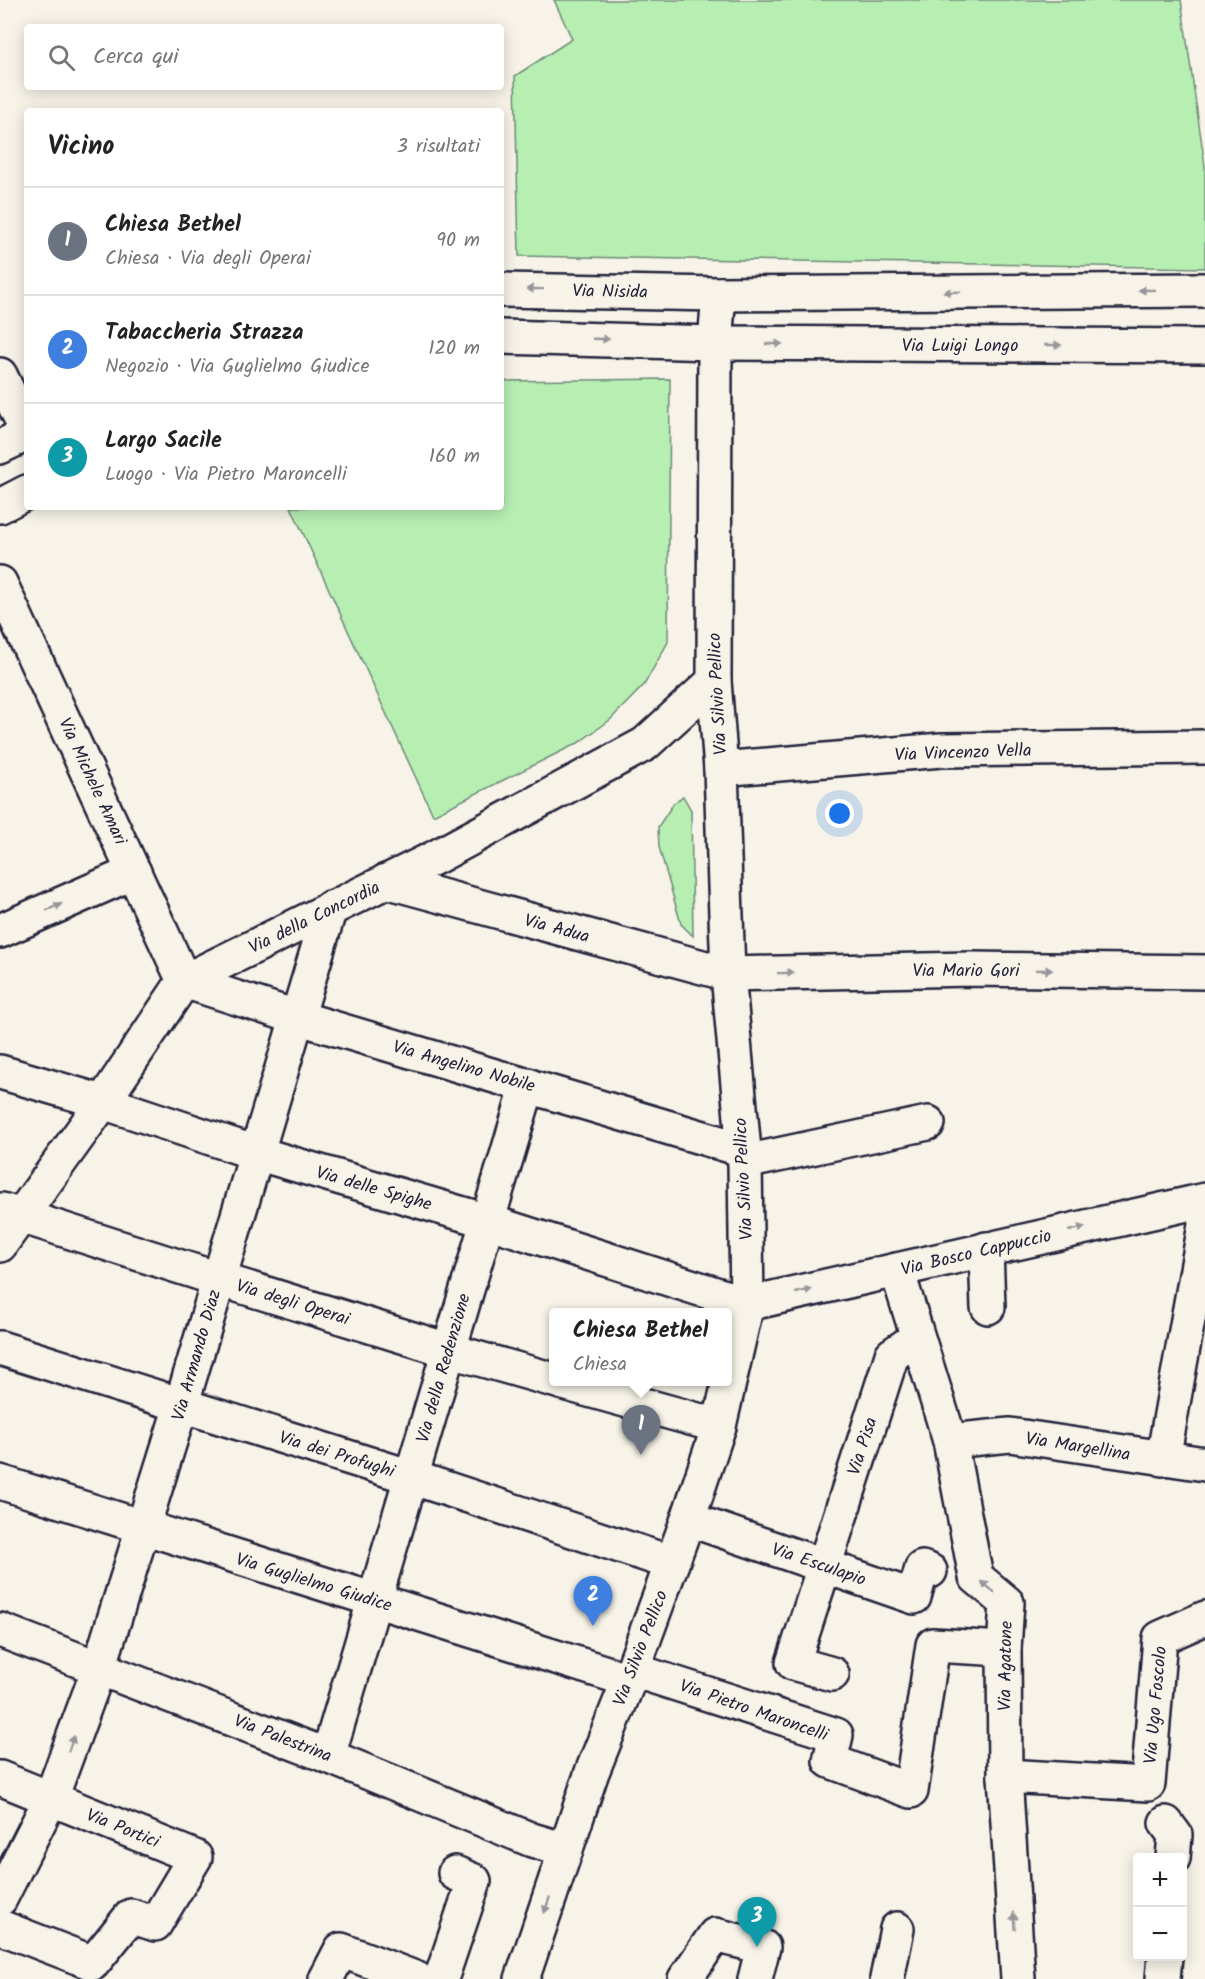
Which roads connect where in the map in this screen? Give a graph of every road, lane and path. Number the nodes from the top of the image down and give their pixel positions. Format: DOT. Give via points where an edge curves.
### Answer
graph roads {
  1 [pos="504,290"];
  2 [pos="1205,290"];
  3 [pos="719,294"];
  4 [pos="504,337"];
  5 [pos="715,343"];
  6 [pos="1205,346"];
  7 [pos="0,375"];
  8 [pos="24,427"];
  9 [pos="24,435"];
  10 [pos="0,447"];
  11 [pos="24,494"];
  12 [pos="0,506"];
  13 [pos="0,583"];
  14 [pos="714,681"];
  15 [pos="1205,747"];
  16 [pos="721,769"];
  17 [pos="134,872"];
  18 [pos="386,881"];
  19 [pos="330,908"];
  20 [pos="0,931"];
  21 [pos="1205,972"];
  22 [pos="728,974"];
  23 [pos="184,981"];
  24 [pos="296,1017"];
  25 [pos="0,1072"];
  26 [pos="528,1085"];
  27 [pos="102,1102"];
  28 [pos="928,1123"];
  29 [pos="256,1153"];
  30 [pos="745,1156"];
  31 [pos="1205,1200"];
  32 [pos="11,1213"];
  33 [pos="487,1221"];
  34 [pos="1205,1225"];
  35 [pos="0,1245"];
  36 [pos="986,1249"];
  37 [pos="897,1270"];
  38 [pos="218,1279"];
  39 [pos="747,1304"];
  40 [pos="988,1307"];
  41 [pos="916,1338"];
  42 [pos="0,1348"];
  43 [pos="448,1350"];
  44 [pos="732,1369"];
  45 [pos="549,1379"];
  46 [pos="574,1386"];
  47 [pos="728,1386"];
  48 [pos="181,1406"];
  49 [pos="719,1426"];
  50 [pos="950,1441"];
  51 [pos="1163,1459"];
  52 [pos="1205,1464"];
  53 [pos="411,1477"];
  54 [pos="0,1482"];
  55 [pos="688,1519"];
  56 [pos="143,1528"];
  57 [pos="672,1563"];
  58 [pos="823,1565"];
  59 [pos="930,1571"];
  60 [pos="374,1601"];
  61 [pos="1205,1618"];
  62 [pos="0,1630"];
  63 [pos="1004,1649"];
  64 [pos="99,1668"];
  65 [pos="832,1674"];
  66 [pos="631,1675"];
  67 [pos="328,1755"];
  68 [pos="1005,1776"];
  69 [pos="0,1778"];
  70 [pos="51,1798"];
  71 [pos="1166,1823"];
  72 [pos="0,1849"];
  73 [pos="566,1850"];
  74 [pos="1173,1853"];
  75 [pos="455,1873"];
  76 [pos="0,1899"];
  77 [pos="0,1927"];
  78 [pos="897,1929"];
  79 [pos="1165,1961"];
  80 [pos="326,1979"];
  81 [pos="417,1979"];
  82 [pos="441,1979"];
  83 [pos="522,1979"];
  84 [pos="685,1979"];
  85 [pos="755,1979"];
  86 [pos="887,1979"];
  87 [pos="1018,1979"];
  88 [pos="1163,1979"];
  3 -- 1 [label="street, Via Nisida, one-way"];
  2 -- 3 [label="street, one-way"];
  3 -- 5 [label="street, Via Silvio Pellico"];
  4 -- 5 [label="street, one-way"];
  5 -- 6 [label="street, Via Luigi Longo, one-way"];
  5 -- 14 [label="street, Via Silvio Pellico"];
  7 -- 8 [label="street"];
  9 -- 10 [label="street"];
  11 -- 12 [label="street"];
  13 -- 17 [label="street, Via Michele Amari"];
  14 -- 16 [label="street, Via Silvio Pellico"];
  14 -- 18 [label="street, Via della Concordia" via="645,744"];
  15 -- 16 [label="street, Via Vincenzo Vella" via="941,750"];
  16 -- 22 [label="street, Via Silvio Pellico"];
  20 -- 17 [label="street, one-way"];
  17 -- 23 [label="street, Via Michele Amari"];
  18 -- 19 [label="street, Via della Concordia"];
  18 -- 22 [label="street, Via Adua"];
  19 -- 23 [label="street, Via della Concordia"];
  19 -- 24 [label="street, Via Armando Diaz"];
  22 -- 21 [label="street, Via Mario Gori, one-way" via="971,969"];
  22 -- 30 [label="street, Via Silvio Pellico"];
  23 -- 24 [label="street, Via Angelino Nobile"];
  23 -- 27 [label="street, Via della Concordia"];
  24 -- 26 [label="street, Via Angelino Nobile"];
  24 -- 29 [label="street, Via Armando Diaz"];
  25 -- 27 [label="street, Via delle Spighe"];
  26 -- 30 [label="street, Via Angelino Nobile"];
  26 -- 33 [label="street, Via della Redenzione"];
  27 -- 29 [label="street, Via delle Spighe"];
  27 -- 32 [label="street, Via della Concordia"];
  28 -- 30 [label="street"];
  29 -- 33 [label="street, Via delle Spighe"];
  29 -- 38 [label="street, Via Armando Diaz"];
  30 -- 39 [label="street, Via Silvio Pellico"];
  36 -- 31 [label="street, Via Bosco Cappuccio, one-way"];
  32 -- 35 [label="street, Via della Concordia"];
  32 -- 38 [label="street, Via degli Operai"];
  33 -- 39 [label="street, Via delle Spighe"];
  33 -- 43 [label="street, Via della Redenzione"];
  34 -- 51 [label="street"];
  36 -- 37 [label="street, Via Bosco Cappuccio"];
  36 -- 40 [label="street"];
  39 -- 37 [label="street, Via Bosco Cappuccio, one-way"];
  37 -- 41 [label="street, Via Agatone"];
  38 -- 43 [label="street, Via degli Operai"];
  38 -- 48 [label="street, Via Armando Diaz"];
  39 -- 44 [label="street, Via Silvio Pellico"];
  41 -- 50 [label="street, Via Agatone"];
  41 -- 58 [label="street, Via Pisa" via="892,1355"];
  42 -- 48 [label="street, Via dei Profughi"];
  43 -- 45 [label="street, Via degli Operai"];
  43 -- 53 [label="street, Via della Redenzione"];
  46 -- 49 [label="street"];
  47 -- 49 [label="street, Via Silvio Pellico"];
  48 -- 53 [label="street, Via dei Profughi"];
  48 -- 56 [label="street, Via Armando Diaz"];
  49 -- 55 [label="street, Via Silvio Pellico"];
  50 -- 51 [label="street, Via Margellina" via="1010,1435"];
  63 -- 50 [label="street, Via Agatone, one-way" via="1006,1603 976,1577"];
  51 -- 52 [label="street, Via Margellina"];
  53 -- 57 [label="street, Via dei Profughi"];
  53 -- 60 [label="street, Via della Redenzione"];
  54 -- 56 [label="street, Via Guglielmo Giudice"];
  55 -- 57 [label="street, Via Silvio Pellico"];
  55 -- 58 [label="street, Via Esculapio"];
  56 -- 60 [label="street, Via Guglielmo Giudice"];
  56 -- 64 [label="street, Via Armando Diaz"];
  57 -- 66 [label="street, Via Silvio Pellico"];
  58 -- 59 [label="street, Via Esculapio" via="914,1597 922,1568"];
  58 -- 65 [label="street, Via Pisa" via="793,1663"];
  60 -- 66 [label="street, Via Guglielmo Giudice"];
  60 -- 67 [label="street, Via della Redenzione"];
  61 -- 68 [label="street, Via Ugo Foscolo" via="1160,1638 1148,1784"];
  62 -- 64 [label="street, Via Palestrina"];
  63 -- 66 [label="street, Via Pietro Maroncelli" via="933,1645 911,1791 830,1761 836,1735"];
  63 -- 68 [label="street, Via Agatone"];
  64 -- 67 [label="street, Via Palestrina"];
  70 -- 64 [label="street, Via Armando Diaz, one-way"];
  66 -- 73 [label="street, Via Silvio Pellico"];
  67 -- 73 [label="street, Via Palestrina" via="532,1840"];
  87 -- 68 [label="street, Via Agatone, one-way"];
  69 -- 70 [label="street, Via Portici"];
  70 -- 72 [label="street"];
  70 -- 76 [label="street, Via Armando Diaz"];
  70 -- 77 [label="street, Via Portici" via="195,1857 155,1924 131,1916 93,1963"];
  71 -- 74 [label="street" via="1175,1835"];
  73 -- 83 [label="street, Via Silvio Pellico, one-way"];
  75 -- 82 [label="street" via="474,1881"];
  78 -- 86 [label="street"];
  79 -- 88 [label="street"];
  80 -- 81 [label="street" via="341,1950"];
  84 -- 85 [label="street" via="715,1935 763,1947"];
}
